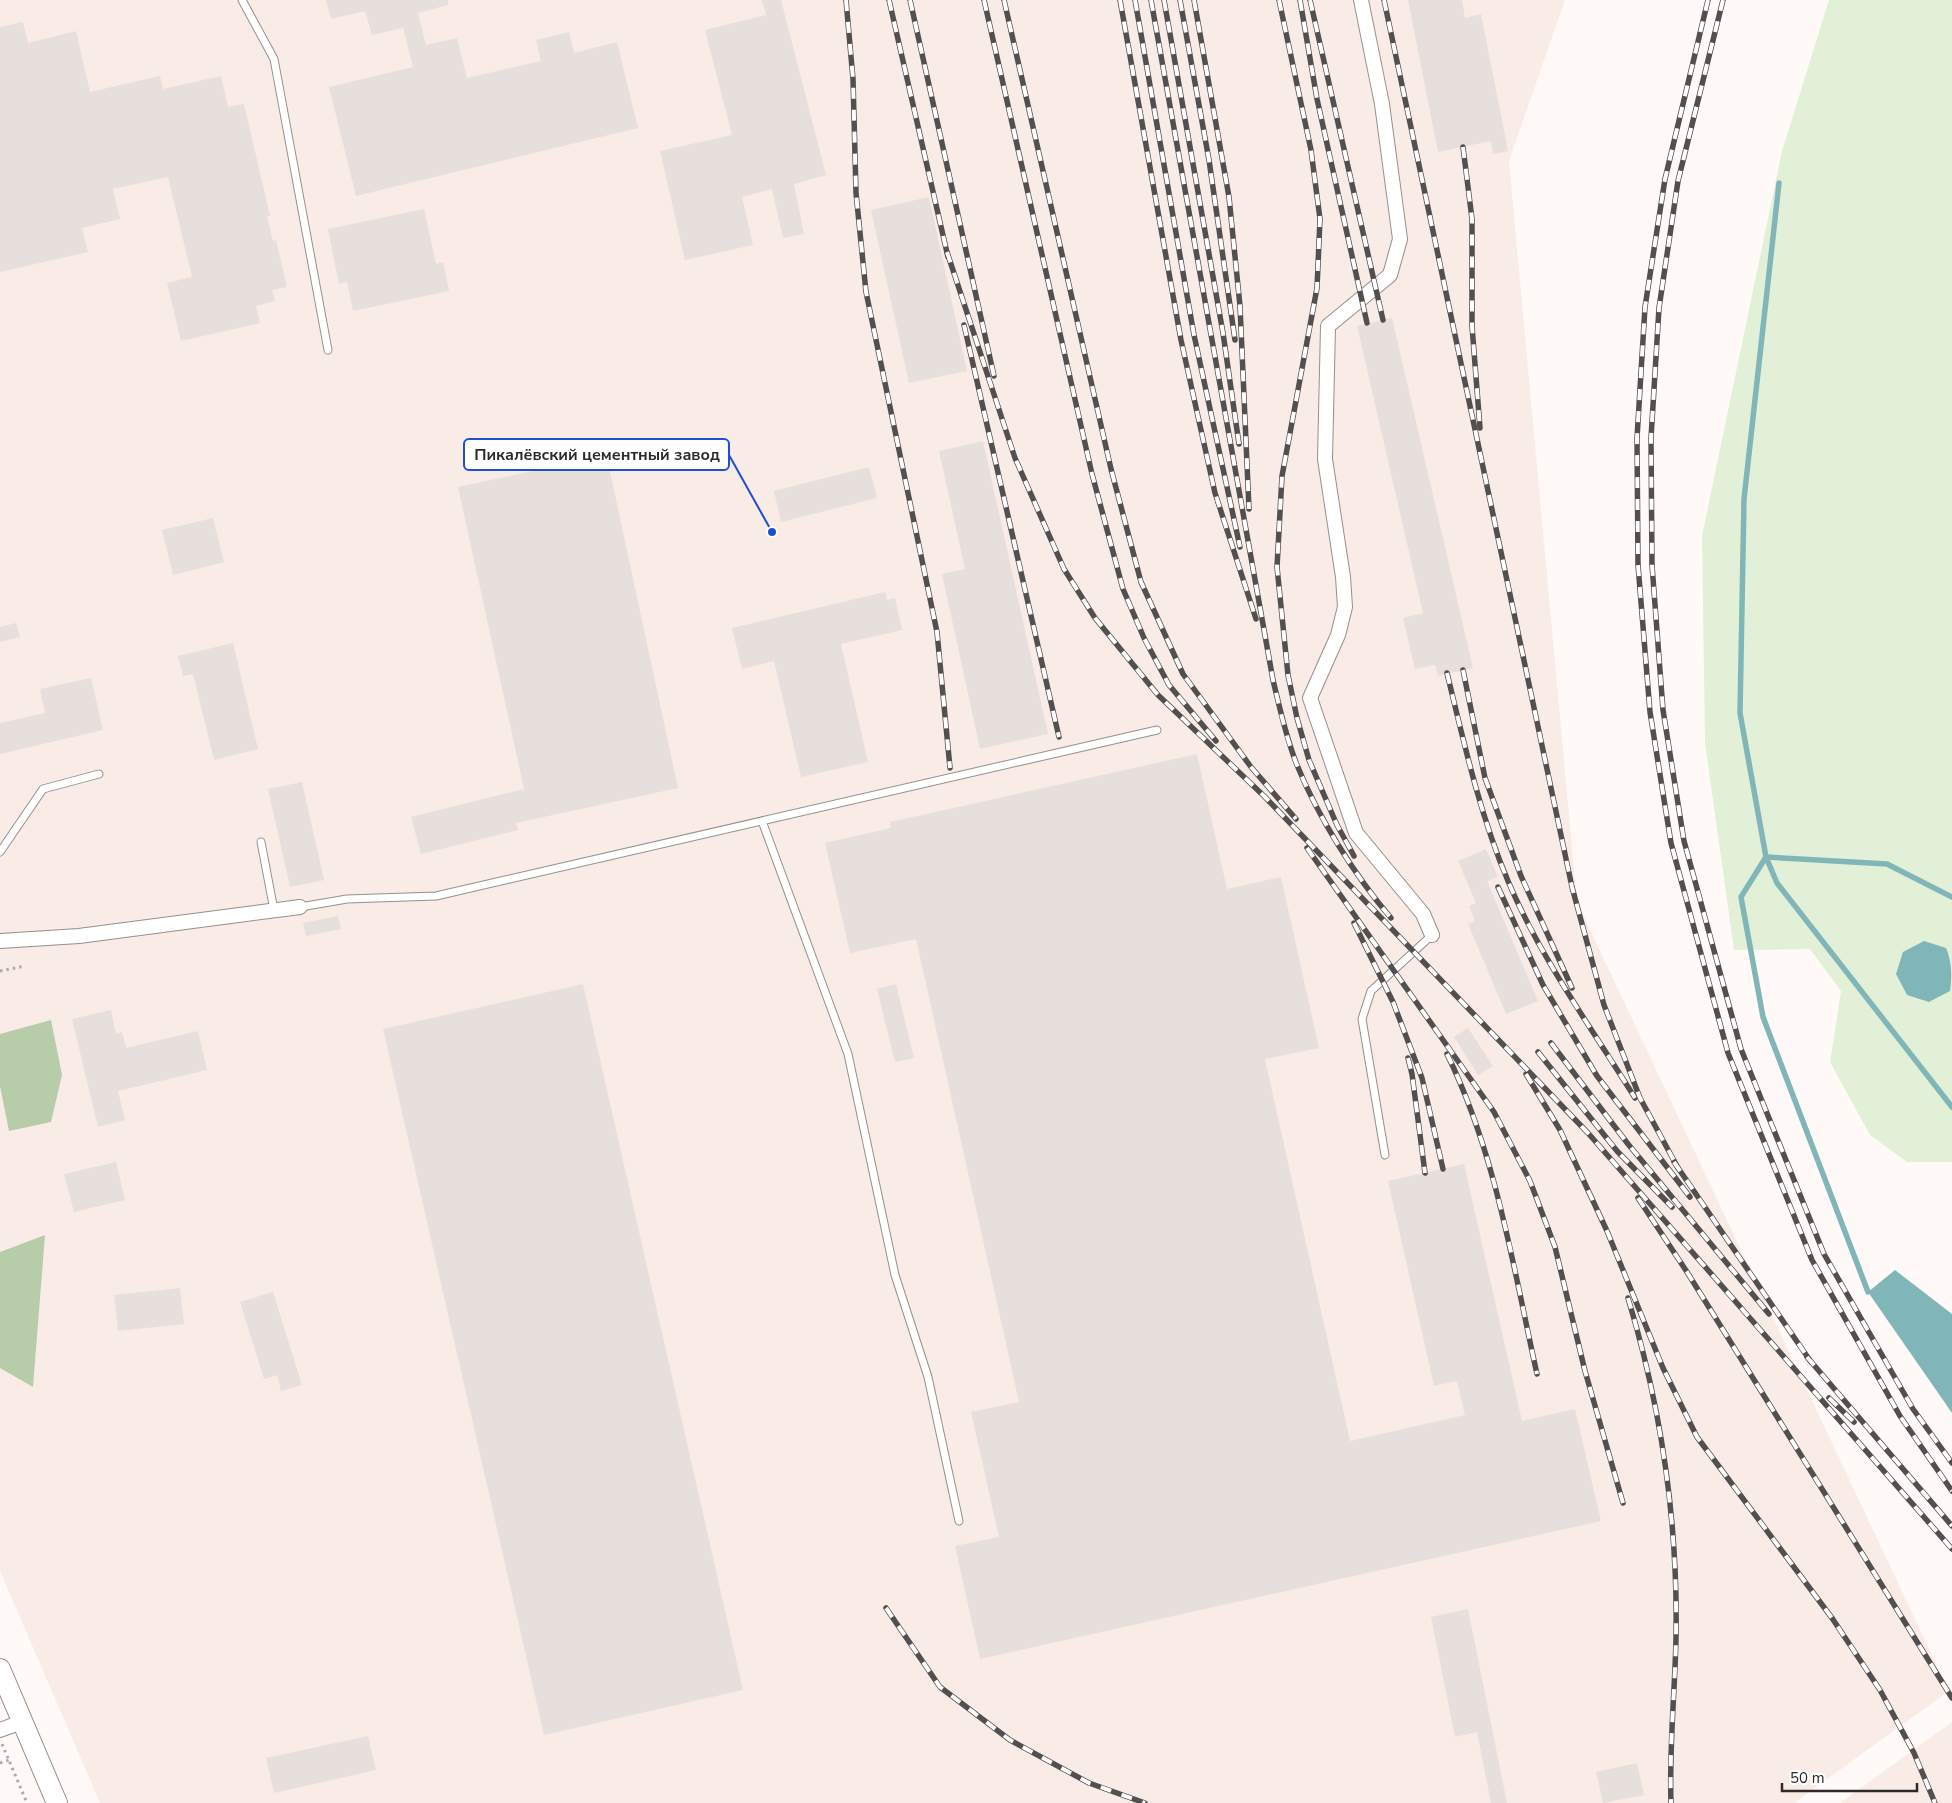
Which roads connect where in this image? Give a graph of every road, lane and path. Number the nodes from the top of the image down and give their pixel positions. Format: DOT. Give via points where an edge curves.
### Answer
graph roads {
  1 [pos="242,0"];
  2 [pos="1361,0"];
  3 [pos="328,350"];
  4 [pos="1157,730"];
  5 [pos="99,774"];
  6 [pos="762,821"];
  7 [pos="261,842"];
  8 [pos="0,852"];
  9 [pos="300,907"];
  10 [pos="274,910"];
  11 [pos="1432,935"];
  12 [pos="0,941"];
  13 [pos="25,966"];
  14 [pos="0,970"];
  15 [pos="1385,1155"];
  16 [pos="959,1521"];
  17 [pos="0,1669"];
  18 [pos="22,1722"];
  19 [pos="0,1730"];
  20 [pos="0,1738"];
  21 [pos="9,1760"];
  22 [pos="0,1763"];
  23 [pos="27,1803"];
  24 [pos="57,1803"];
  1 -- 3 [label="lane" via="274,59"];
  2 -- 11 [label="street" via="1382,104 1400,238 1390,275 1328,326 1325,459 1345,607 1338,635 1310,698 1356,833 1423,914"];
  4 -- 6 [label="lane"];
  5 -- 8 [label="lane" via="43,789"];
  6 -- 9 [label="lane" via="436,896 347,899"];
  6 -- 16 [label="lane" via="848,1054 895,1275 928,1377"];
  7 -- 10 [label="lane"];
  9 -- 10 [label="street"];
  10 -- 12 [label="street" via="79,936"];
  11 -- 15 [label="lane" via="1371,991 1362,1019"];
  13 -- 14 [label="path"];
  17 -- 18 [label="main road"];
  18 -- 19 [label="street"];
  18 -- 24 [label="main road"];
  20 -- 21 [label="path"];
  21 -- 22 [label="path"];
  21 -- 23 [label="path"];
}
